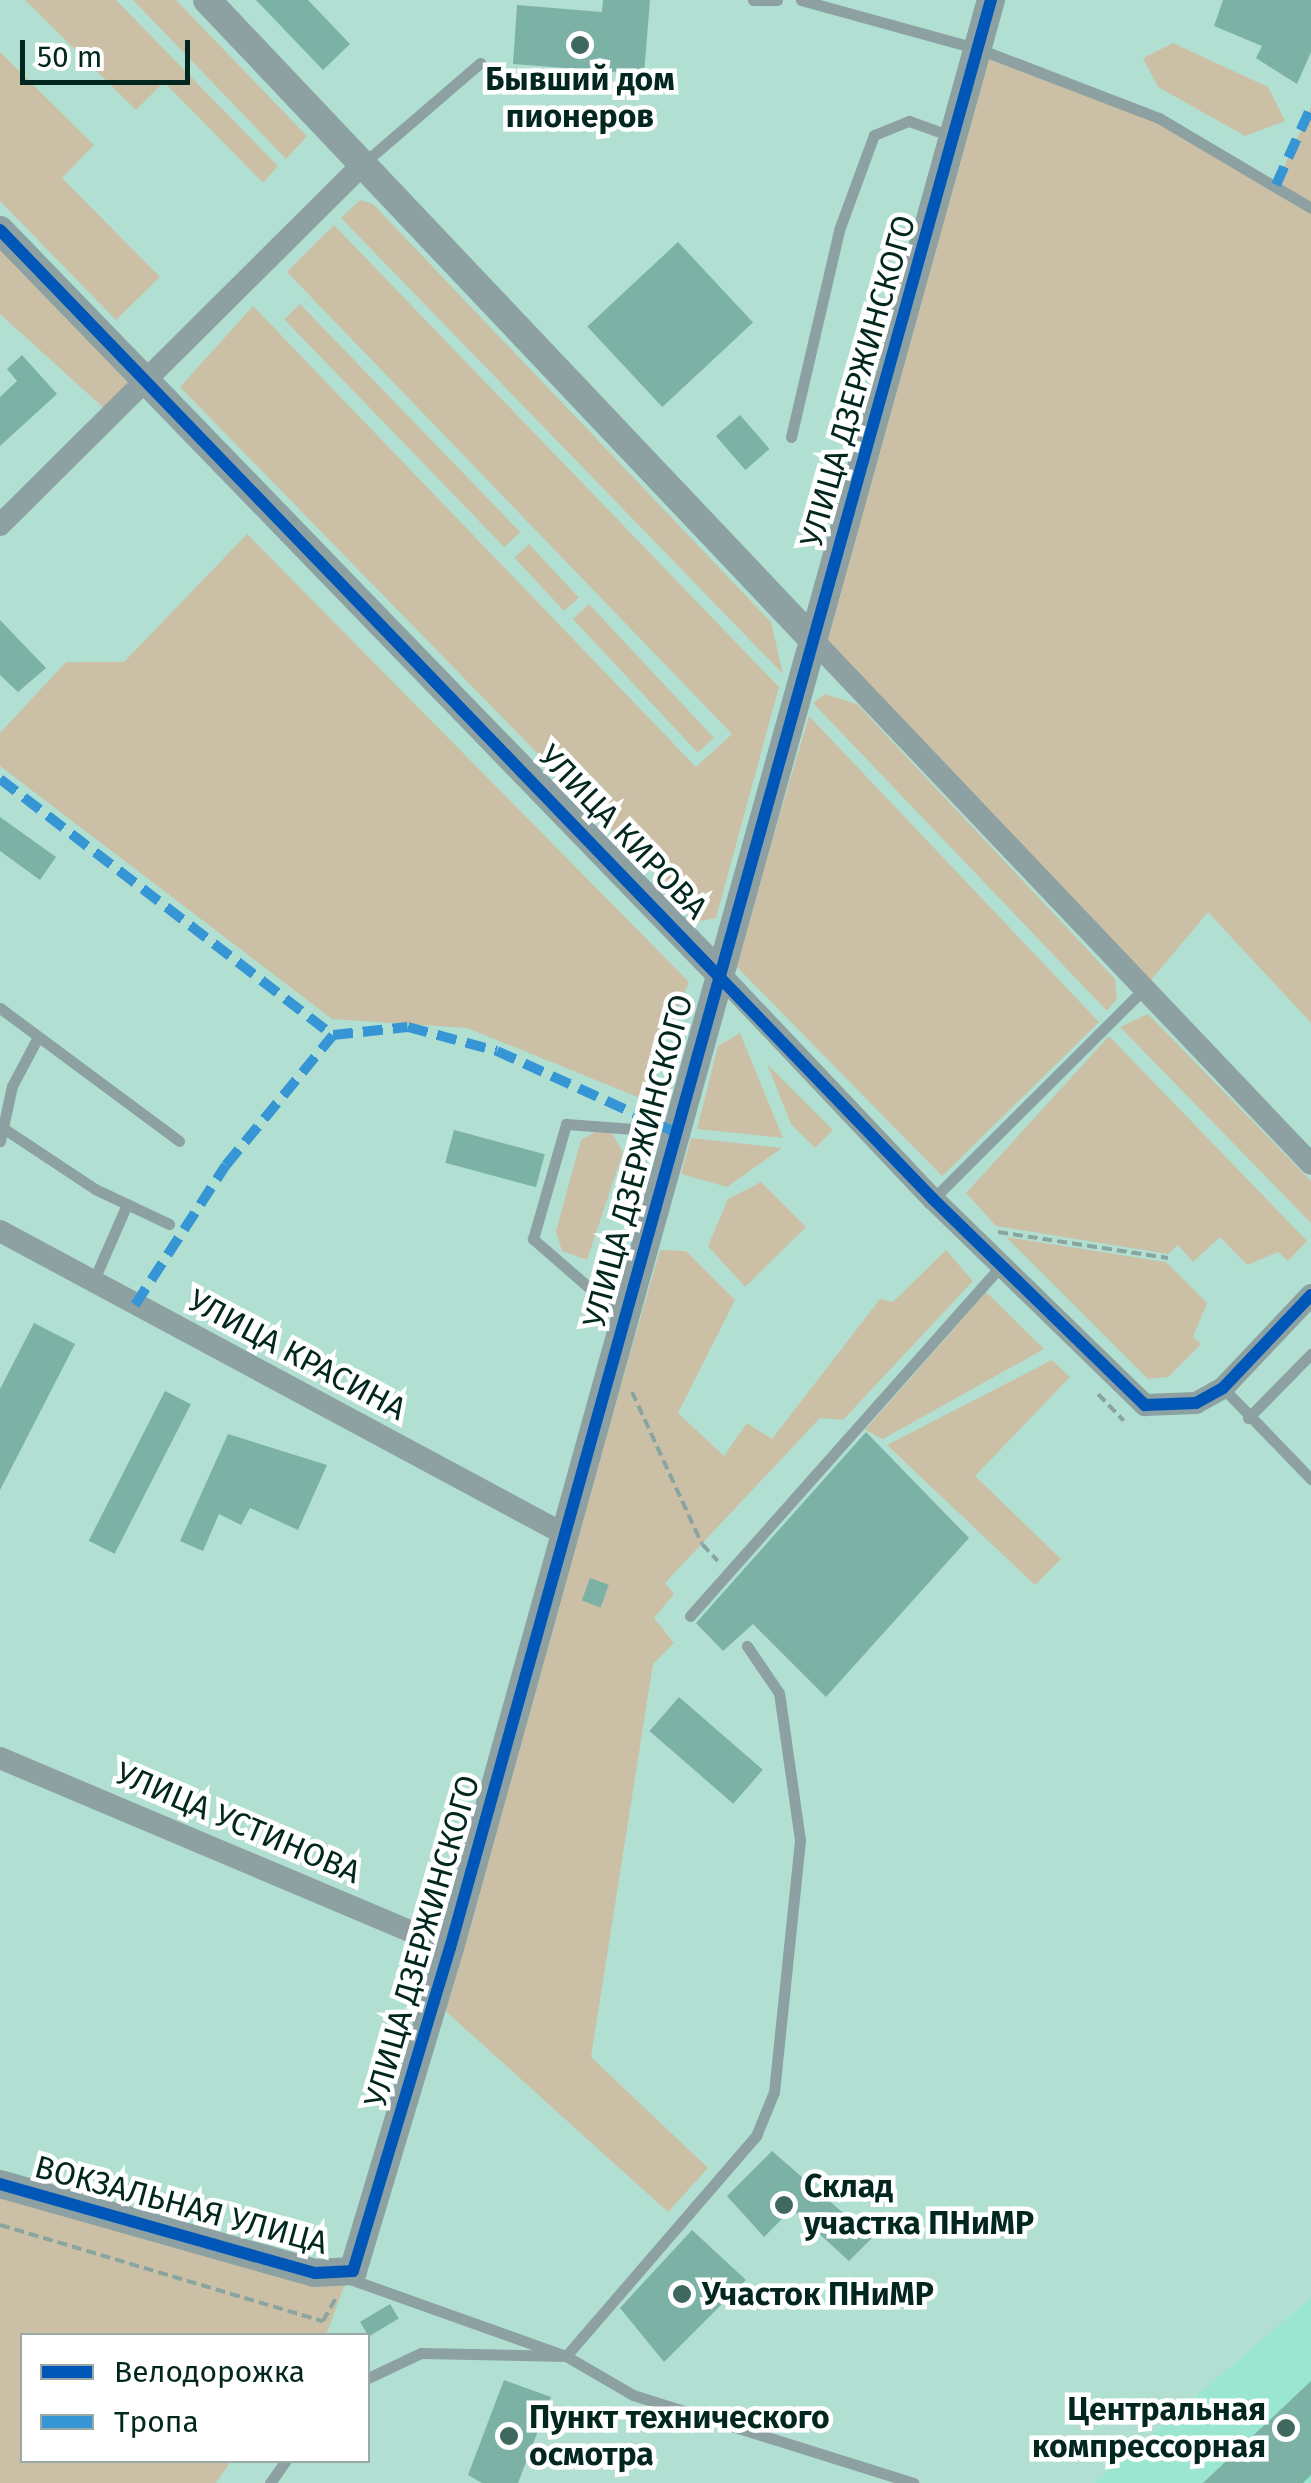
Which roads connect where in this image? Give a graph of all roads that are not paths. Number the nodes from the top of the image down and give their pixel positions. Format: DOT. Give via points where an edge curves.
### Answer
graph roads {
  1 [pos="207,0"];
  2 [pos="753,0"];
  3 [pos="777,0"];
  4 [pos="801,0"];
  5 [pos="991,0"];
  6 [pos="980,50"];
  7 [pos="480,62"];
  8 [pos="955,137"];
  9 [pos="365,162"];
  10 [pos="1311,208"];
  11 [pos="0,230"];
  12 [pos="144,374"];
  13 [pos="791,437"];
  14 [pos="0,525"];
  15 [pos="814,642"];
  16 [pos="718,972"];
  17 [pos="1142,991"];
  18 [pos="0,1008"];
  19 [pos="38,1038"];
  20 [pos="675,1132"];
  21 [pos="1,1135"];
  22 [pos="179,1141"];
  23 [pos="1311,1164"];
  24 [pos="933,1199"];
  25 [pos="127,1204"];
  26 [pos="169,1224"];
  27 [pos="0,1231"];
  28 [pos="1001,1266"];
  29 [pos="94,1282"];
  30 [pos="1311,1295"];
  31 [pos="624,1318"];
  32 [pos="1311,1354"];
  33 [pos="1224,1388"];
  34 [pos="1248,1418"];
  35 [pos="1311,1478"];
  36 [pos="564,1534"];
  37 [pos="690,1616"];
  38 [pos="747,1646"];
  39 [pos="0,1758"];
  40 [pos="450,1948"];
  41 [pos="0,2184"];
  42 [pos="346,2280"];
  43 [pos="566,2356"];
  44 [pos="370,2377"];
  45 [pos="914,2483"];
  1 -- 9 [label="street"];
  2 -- 3 [label="lane"];
  4 -- 6 [label="lane"];
  5 -- 6 [label="street, УЛИЦА ДЗЕРЖИНСКОГО"];
  6 -- 8 [label="street, УЛИЦА ДЗЕРЖИНСКОГО"];
  6 -- 10 [label="lane" via="1159,118"];
  7 -- 9 [label="lane"];
  8 -- 13 [label="lane" via="910,121 874,135 839,230"];
  8 -- 15 [label="street, УЛИЦА ДЗЕРЖИНСКОГО"];
  9 -- 12 [label="street"];
  9 -- 15 [label="street"];
  11 -- 12 [label="street, УЛИЦА КИРОВА"];
  12 -- 14 [label="street"];
  12 -- 16 [label="street, УЛИЦА КИРОВА"];
  15 -- 16 [label="street, УЛИЦА ДЗЕРЖИНСКОГО"];
  15 -- 17 [label="street"];
  16 -- 20 [label="street, УЛИЦА ДЗЕРЖИНСКОГО"];
  16 -- 24 [label="street, УЛИЦА КИРОВА"];
  17 -- 23 [label="street"];
  17 -- 24 [label="lane"];
  18 -- 19 [label="lane"];
  19 -- 21 [label="lane" via="12,1086"];
  19 -- 22 [label="lane"];
  20 -- 31 [label="street, УЛИЦА ДЗЕРЖИНСКОГО"];
  20 -- 31 [label="lane" via="566,1124 533,1240"];
  21 -- 25 [label="lane"];
  24 -- 28 [label="street, УЛИЦА КИРОВА"];
  25 -- 26 [label="lane"];
  25 -- 29 [label="lane"];
  27 -- 29 [label="street, УЛИЦА КРАСИНА"];
  28 -- 33 [label="street, УЛИЦА КИРОВА" via="1145,1405 1196,1404"];
  28 -- 37 [label="lane"];
  29 -- 36 [label="street, УЛИЦА КРАСИНА"];
  30 -- 33 [label="street, УЛИЦА КИРОВА"];
  31 -- 36 [label="street, УЛИЦА ДЗЕРЖИНСКОГО"];
  32 -- 34 [label="lane"];
  33 -- 34 [label="lane"];
  34 -- 35 [label="lane"];
  36 -- 40 [label="street, УЛИЦА ДЗЕРЖИНСКОГО"];
  38 -- 43 [label="lane" via="778,1693 800,1840 774,2092 733,2168"];
  39 -- 40 [label="street, УЛИЦА УСТИНОВА"];
  40 -- 42 [label="street, УЛИЦА ДЗЕРЖИНСКОГО"];
  41 -- 42 [label="street, ВОКЗАЛЬНАЯ УЛИЦА"];
  42 -- 43 [label="lane"];
  43 -- 44 [label="lane" via="421,2353"];
  43 -- 45 [label="lane" via="633,2395"];
}
